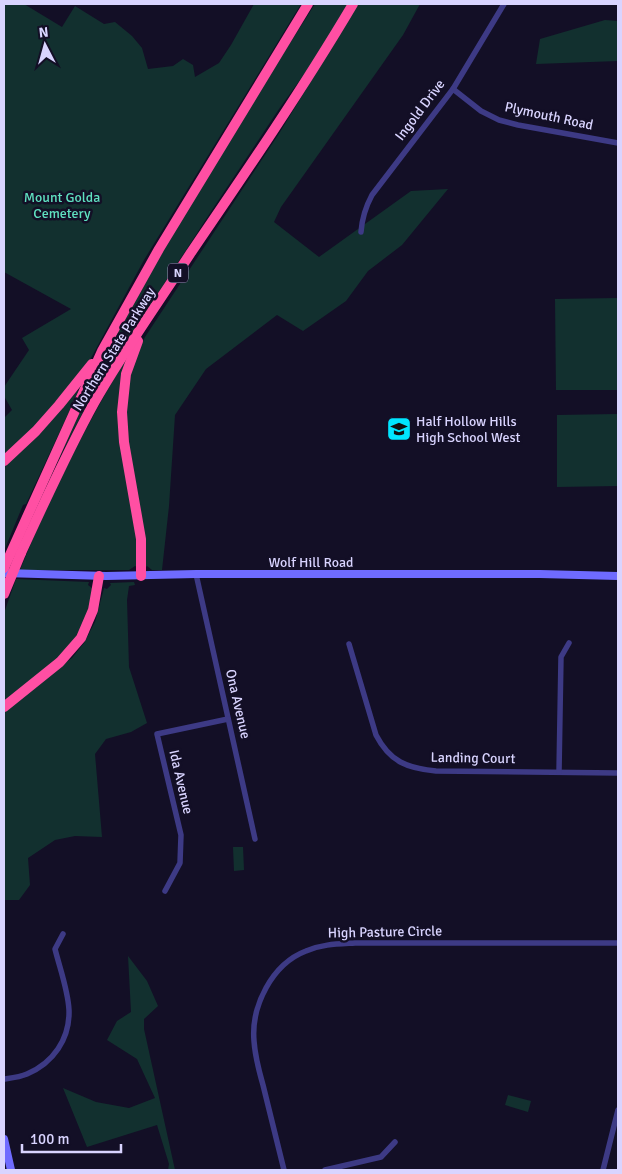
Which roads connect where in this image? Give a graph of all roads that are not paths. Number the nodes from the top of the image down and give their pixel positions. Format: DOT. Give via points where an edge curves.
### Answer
graph roads {
  1 [pos="308,4"];
  2 [pos="352,4"];
  3 [pos="504,4"];
  4 [pos="453,89"];
  5 [pos="618,143"];
  6 [pos="361,232"];
  7 [pos="144,324"];
  8 [pos="102,351"];
  9 [pos="4,461"];
  10 [pos="4,568"];
  11 [pos="4,573"];
  12 [pos="196,574"];
  13 [pos="99,576"];
  14 [pos="141,576"];
  15 [pos="618,576"];
  16 [pos="4,595"];
  17 [pos="570,643"];
  18 [pos="349,644"];
  19 [pos="4,707"];
  20 [pos="228,718"];
  21 [pos="560,772"];
  22 [pos="618,773"];
  23 [pos="255,839"];
  24 [pos="164,891"];
  25 [pos="63,934"];
  26 [pos="618,944"];
  27 [pos="4,1079"];
  28 [pos="618,1113"];
  29 [pos="4,1139"];
  30 [pos="395,1142"];
  31 [pos="10,1170"];
  32 [pos="284,1170"];
  33 [pos="326,1170"];
  34 [pos="603,1170"];
  1 -- 8 [label="highway, Northern State Parkway / N" via="159,249"];
  2 -- 7 [label="highway, Northern State Parkway / N" via="271,134"];
  3 -- 4 [label="street, Ingold Drive"];
  4 -- 5 [label="street, Plymouth Road" via="481,111 499,120"];
  4 -- 6 [label="street, Ingold Drive" via="372,195 365,208"];
  7 -- 14 [label="highway" via="126,374 122,412 141,539"];
  7 -- 16 [label="highway, Northern State Parkway / N, bridge" via="94,403"];
  8 -- 9 [label="highway" via="54,412"];
  8 -- 10 [label="highway, Northern State Parkway / N"];
  11 -- 13 [label="street, Wolf Hill Road"];
  12 -- 14 [label="street, Wolf Hill Road"];
  12 -- 15 [label="street, Wolf Hill Road"];
  12 -- 20 [label="street, Ona Avenue"];
  13 -- 14 [label="street, Wolf Hill Road"];
  13 -- 19 [label="highway" via="93,610 81,638 60,662"];
  17 -- 21 [label="street" via="562,657"];
  18 -- 21 [label="street, Landing Court" via="376,735 392,757 404,765 436,772"];
  20 -- 23 [label="street, Ona Avenue"];
  20 -- 24 [label="street, Ida Avenue" via="157,734 180,835 180,863"];
  21 -- 22 [label="street, Landing Court"];
  25 -- 27 [label="street" via="56,949 69,1008 65,1037 56,1054 41,1066 26,1075"];
  26 -- 32 [label="street, High Pasture Circle" via="340,944 305,951 284,964 261,999 255,1016 254,1040"];
  28 -- 34 [label="street"];
  29 -- 31 [label="street"];
  30 -- 33 [label="street" via="382,1157"];
}
